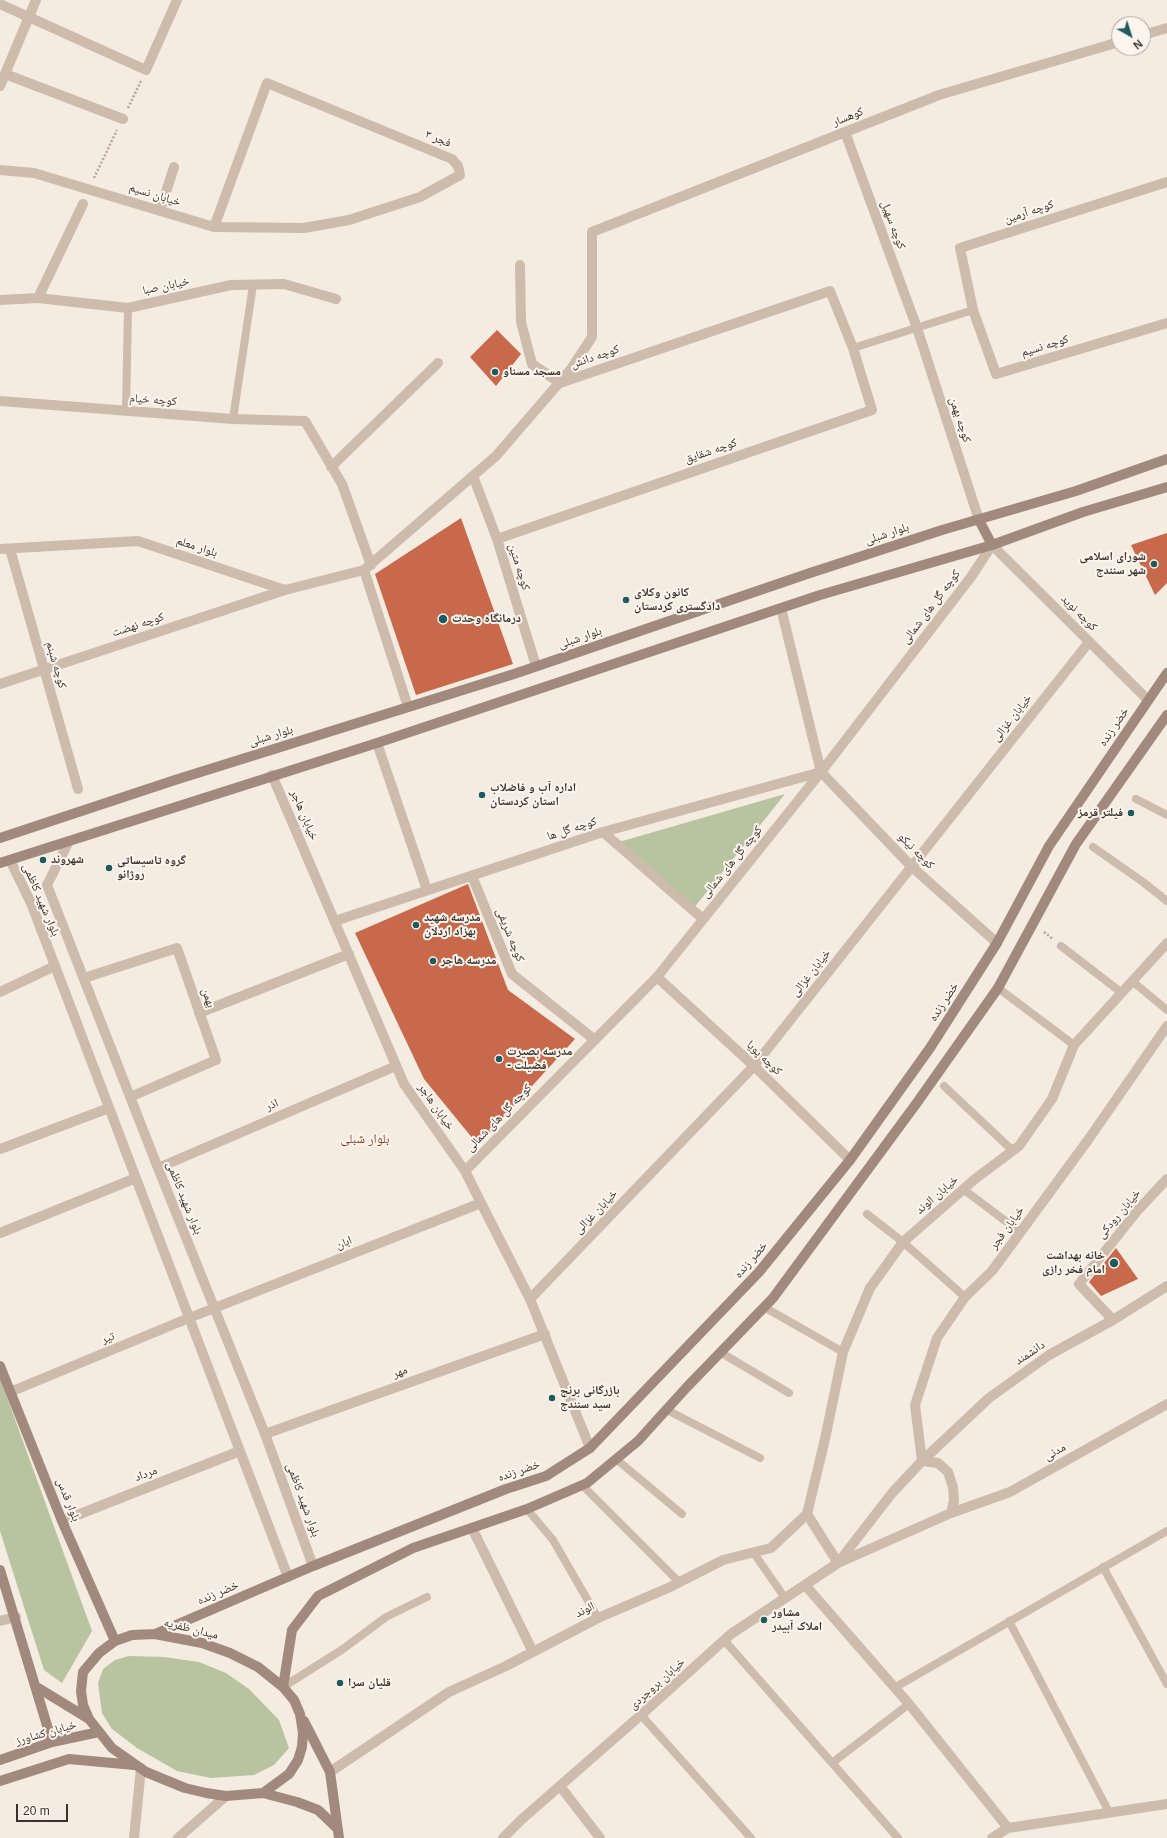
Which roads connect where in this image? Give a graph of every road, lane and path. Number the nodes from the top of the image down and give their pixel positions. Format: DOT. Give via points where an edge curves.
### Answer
graph roads {
  1 [pos="36,0"];
  2 [pos="178,0"];
  3 [pos="0,4"];
  4 [pos="29,17"];
  5 [pos="1167,28"];
  6 [pos="1151,33"];
  7 [pos="1111,44"];
  8 [pos="5,74"];
  9 [pos="0,86"];
  10 [pos="123,119"];
  11 [pos="845,132"];
  12 [pos="174,167"];
  13 [pos="0,170"];
  14 [pos="1167,182"];
  15 [pos="83,204"];
  16 [pos="160,211"];
  17 [pos="214,227"];
  18 [pos="304,228"];
  19 [pos="520,265"];
  20 [pos="253,285"];
  21 [pos="38,298"];
  22 [pos="336,299"];
  23 [pos="0,300"];
  24 [pos="128,308"];
  25 [pos="973,310"];
  26 [pos="1167,323"];
  27 [pos="917,328"];
  28 [pos="853,348"];
  29 [pos="438,363"];
  30 [pos="560,383"];
  31 [pos="0,401"];
  32 [pos="126,410"];
  33 [pos="233,419"];
  34 [pos="1167,459"];
  35 [pos="331,467"];
  36 [pos="473,476"];
  37 [pos="1167,487"];
  38 [pos="979,520"];
  39 [pos="497,539"];
  40 [pos="992,545"];
  41 [pos="3,550"];
  42 [pos="368,568"];
  43 [pos="285,590"];
  44 [pos="781,608"];
  45 [pos="1089,642"];
  46 [pos="536,666"];
  47 [pos="44,669"];
  48 [pos="1167,673"];
  49 [pos="0,684"];
  50 [pos="1148,700"];
  51 [pos="408,707"];
  52 [pos="1167,715"];
  53 [pos="377,743"];
  54 [pos="821,772"];
  55 [pos="272,775"];
  56 [pos="78,789"];
  57 [pos="1136,799"];
  58 [pos="1167,815"];
  59 [pos="603,832"];
  60 [pos="0,838"];
  61 [pos="69,841"];
  62 [pos="1093,847"];
  63 [pos="10,860"];
  64 [pos="0,863"];
  65 [pos="911,866"];
  66 [pos="472,876"];
  67 [pos="427,890"];
  68 [pos="1167,901"];
  69 [pos="703,919"];
  70 [pos="335,921"];
  71 [pos="1033,924"];
  72 [pos="1167,943"];
  73 [pos="997,944"];
  74 [pos="1061,946"];
  75 [pos="349,954"];
  76 [pos="55,966"];
  77 [pos="657,977"];
  78 [pos="84,978"];
  79 [pos="1132,981"];
  80 [pos="998,988"];
  81 [pos="0,992"];
  82 [pos="1122,993"];
  83 [pos="1167,1010"];
  84 [pos="199,1013"];
  85 [pos="1167,1026"];
  86 [pos="594,1040"];
  87 [pos="1074,1044"];
  88 [pos="396,1066"];
  89 [pos="754,1066"];
  90 [pos="944,1086"];
  91 [pos="130,1097"];
  92 [pos="109,1108"];
  93 [pos="0,1149"];
  94 [pos="1012,1150"];
  95 [pos="850,1160"];
  96 [pos="158,1168"];
  97 [pos="465,1172"];
  98 [pos="136,1178"];
  99 [pos="1167,1179"];
  100 [pos="963,1189"];
  101 [pos="481,1202"];
  102 [pos="867,1214"];
  103 [pos="1020,1232"];
  104 [pos="0,1233"];
  105 [pos="903,1242"];
  106 [pos="1167,1286"];
  107 [pos="965,1297"];
  108 [pos="530,1299"];
  109 [pos="764,1307"];
  110 [pos="216,1308"];
  111 [pos="189,1318"];
  112 [pos="1113,1320"];
  113 [pos="544,1334"];
  114 [pos="720,1352"];
  115 [pos="843,1352"];
  116 [pos="0,1366"];
  117 [pos="10,1392"];
  118 [pos="789,1393"];
  119 [pos="1167,1404"];
  120 [pos="667,1410"];
  121 [pos="265,1434"];
  122 [pos="590,1448"];
  123 [pos="240,1451"];
  124 [pos="760,1458"];
  125 [pos="616,1459"];
  126 [pos="922,1461"];
  127 [pos="582,1485"];
  128 [pos="527,1509"];
  129 [pos="951,1513"];
  130 [pos="682,1514"];
  131 [pos="807,1514"];
  132 [pos="62,1521"];
  133 [pos="472,1528"];
  134 [pos="1167,1532"];
  135 [pos="753,1552"];
  136 [pos="838,1563"];
  137 [pos="313,1566"];
  138 [pos="1103,1567"];
  139 [pos="0,1570"];
  140 [pos="288,1577"];
  141 [pos="679,1582"];
  142 [pos="805,1585"];
  143 [pos="427,1597"];
  144 [pos="785,1598"];
  145 [pos="16,1617"];
  146 [pos="598,1618"];
  147 [pos="0,1621"];
  148 [pos="1009,1621"];
  149 [pos="155,1634"];
  150 [pos="724,1640"];
  151 [pos="115,1641"];
  152 [pos="532,1652"];
  153 [pos="1167,1684"];
  154 [pos="36,1686"];
  155 [pos="283,1687"];
  156 [pos="894,1688"];
  157 [pos="909,1704"];
  158 [pos="300,1714"];
  159 [pos="641,1716"];
  160 [pos="89,1719"];
  161 [pos="99,1732"];
  162 [pos="52,1742"];
  163 [pos="0,1760"];
  164 [pos="832,1763"];
  165 [pos="138,1766"];
  166 [pos="330,1772"];
  167 [pos="0,1781"];
  168 [pos="560,1786"];
  169 [pos="262,1793"];
  170 [pos="226,1796"];
  171 [pos="1167,1804"];
  172 [pos="1109,1812"];
  173 [pos="1008,1828"];
  174 [pos="338,1833"];
  175 [pos="507,1836"];
  176 [pos="134,1838"];
  177 [pos="178,1838"];
  178 [pos="600,1838"];
  179 [pos="751,1838"];
  180 [pos="898,1838"];
  181 [pos="992,1838"];
  1 -- 4 [label="street"];
  2 -- 4 [label="street" via="146,70"];
  3 -- 4 [label="street"];
  4 -- 8 [label="street"];
  5 -- 6 [label="street"];
  7 -- 11 [label="street, کوهسار" via="939,95"];
  8 -- 9 [label="street"];
  8 -- 10 [label="street"];
  11 -- 27 [label="street, کوچه سهیل"];
  11 -- 30 [label="street, کوهسار" via="592,232 592,337"];
  12 -- 16 [label="street"];
  13 -- 16 [label="street, خیابان نسیم" via="34,173"];
  14 -- 25 [label="street, کوچه آرمین" via="960,248"];
  15 -- 21 [label="street"];
  16 -- 17 [label="street, خیابان نسیم"];
  17 -- 18 [label="street, خیابان نسیم"];
  17 -- 18 [label="street, فجر ۳" via="267,83 452,159 458,166 460,175 420,196 349,220"];
  19 -- 30 [label="street" via="521,322 532,364"];
  20 -- 22 [label="street, خیابان صبا" via="284,284"];
  20 -- 24 [label="street, خیابان صبا" via="231,285"];
  20 -- 33 [label="lane"];
  21 -- 23 [label="street, خیابان صبا"];
  21 -- 24 [label="street, خیابان صبا"];
  24 -- 32 [label="lane"];
  25 -- 26 [label="street, کوچه نسیم" via="996,374"];
  25 -- 27 [label="lane"];
  27 -- 28 [label="lane"];
  27 -- 38 [label="street, کوچه بهمن"];
  28 -- 30 [label="street, کوچه دانش" via="830,291"];
  28 -- 39 [label="street, کوچه شقایق" via="872,410"];
  29 -- 35 [label="street"];
  30 -- 36 [label="street, کوچه دانش" via="496,456"];
  31 -- 32 [label="street, کوچه خیام"];
  32 -- 33 [label="street, کوچه خیام"];
  33 -- 35 [label="street, کوچه خیام" via="305,421"];
  34 -- 38 [label="street, بلوار شبلی" via="1076,491"];
  35 -- 42 [label="street" via="342,484"];
  36 -- 39 [label="street, کوچه متین"];
  36 -- 42 [label="street, کوچه دانش"];
  37 -- 40 [label="street" via="1084,512"];
  38 -- 40 [label="street"];
  38 -- 46 [label="street, بلوار شبلی" via="810,573"];
  39 -- 46 [label="street, کوچه متین"];
  40 -- 44 [label="street"];
  40 -- 45 [label="street, کوچه نوید"];
  40 -- 54 [label="street, کوچه گل های شمالی" via="971,577"];
  41 -- 43 [label="street, بلوار معلم" via="138,541"];
  41 -- 47 [label="street, کوچه شبنم"];
  42 -- 43 [label="street"];
  42 -- 51 [label="street"];
  43 -- 47 [label="street, کوچه نهضت"];
  44 -- 53 [label="street"];
  44 -- 54 [label="street"];
  45 -- 50 [label="street, کوچه نوید"];
  45 -- 65 [label="street, خیابان غزالی"];
  46 -- 51 [label="street, بلوار شبلی"];
  47 -- 49 [label="street, کوچه نهضت"];
  47 -- 56 [label="street, کوچه شبنم"];
  48 -- 50 [label="street, خضر زنده"];
  50 -- 73 [label="street, خضر زنده" via="1049,846"];
  51 -- 60 [label="street, بلوار شبلی"];
  52 -- 71 [label="street" via="1076,844"];
  53 -- 55 [label="street"];
  53 -- 67 [label="street"];
  54 -- 59 [label="street, کوچه گل ها"];
  54 -- 65 [label="street, کوچه نیکو"];
  54 -- 69 [label="street, کوچه گل های شمالی"];
  55 -- 61 [label="street"];
  55 -- 70 [label="street, خیابان هاجر"];
  57 -- 58 [label="lane"];
  59 -- 66 [label="street, کوچه گل ها"];
  59 -- 69 [label="street"];
  61 -- 63 [label="street"];
  61 -- 78 [label="street, بلوار شهید کاظمی" via="47,885"];
  62 -- 68 [label="lane"];
  63 -- 64 [label="street"];
  63 -- 76 [label="street, بلوار شهید کاظمی" via="31,903"];
  65 -- 73 [label="street, کوچه نیکو"];
  65 -- 89 [label="street, خیابان غزالی"];
  66 -- 67 [label="street, کوچه گل ها"];
  66 -- 86 [label="street, کوچه شریفی" via="512,974"];
  67 -- 70 [label="street, کوچه گل ها"];
  69 -- 77 [label="street, کوچه گل های شمالی"];
  70 -- 75 [label="street, خیابان هاجر"];
  71 -- 74 [label="path"];
  71 -- 80 [label="street"];
  72 -- 79 [label="street, خیابان الوند"];
  73 -- 95 [label="street, خضر زنده" via="930,1048"];
  74 -- 82 [label="lane"];
  75 -- 84 [label="street"];
  75 -- 88 [label="street, خیابان هاجر"];
  76 -- 81 [label="street"];
  76 -- 92 [label="street, بلوار شهید کاظمی"];
  77 -- 86 [label="street, کوچه گل های شمالی"];
  77 -- 89 [label="street, کوچه پویا"];
  78 -- 84 [label="street, بهمن" via="177,948"];
  78 -- 91 [label="street, بلوار شهید کاظمی"];
  79 -- 82 [label="street, خیابان الوند"];
  79 -- 83 [label="lane"];
  80 -- 87 [label="lane"];
  80 -- 109 [label="street" via="916,1104"];
  82 -- 87 [label="street, خیابان الوند"];
  84 -- 91 [label="street, بهمن" via="216,1060"];
  85 -- 103 [label="street, خیابان فجر"];
  86 -- 97 [label="street, کوچه گل های شمالی"];
  87 -- 94 [label="street, خیابان الوند" via="1052,1099 1019,1146"];
  88 -- 96 [label="street, اذر"];
  88 -- 97 [label="street, خیابان هاجر" via="404,1084"];
  89 -- 95 [label="street, کوچه پویا"];
  89 -- 108 [label="street, خیابان غزالی"];
  90 -- 94 [label="lane"];
  91 -- 96 [label="street, بلوار شهید کاظمی"];
  92 -- 93 [label="street"];
  92 -- 98 [label="street, بلوار شهید کاظمی"];
  94 -- 100 [label="street, خیابان الوند"];
  95 -- 122 [label="street, خضر زنده" via="759,1272"];
  96 -- 110 [label="street, بلوار شهید کاظمی"];
  97 -- 101 [label="street, خیابان هاجر"];
  98 -- 104 [label="street"];
  98 -- 111 [label="street, بلوار شهید کاظمی"];
  99 -- 112 [label="street, خیابان رودکی" via="1138,1210 1079,1284"];
  100 -- 103 [label="lane"];
  100 -- 105 [label="street, خیابان الوند"];
  101 -- 108 [label="street, خیابان هاجر"];
  101 -- 110 [label="street, ابان"];
  102 -- 105 [label="lane"];
  103 -- 107 [label="street, خیابان فجر" via="992,1271"];
  105 -- 107 [label="lane"];
  105 -- 115 [label="street, خیابان الوند" via="870,1288"];
  106 -- 112 [label="street, دانشمند"];
  107 -- 126 [label="street, خیابان فجر" via="937,1338 915,1405"];
  108 -- 113 [label="street, خیابان هاجر"];
  109 -- 114 [label="street"];
  109 -- 115 [label="lane"];
  110 -- 111 [label="street, تیر"];
  110 -- 121 [label="street, بلوار شهید کاظمی"];
  111 -- 117 [label="street, تیر"];
  111 -- 123 [label="street, بلوار شهید کاظمی"];
  112 -- 126 [label="street, دانشمند" via="1049,1355 989,1398"];
  113 -- 121 [label="street, مهر"];
  113 -- 122 [label="street, خیابان هاجر"];
  114 -- 118 [label="lane"];
  114 -- 120 [label="street"];
  115 -- 131 [label="street, خیابان الوند"];
  116 -- 117 [label="street, بلوار قدس"];
  117 -- 132 [label="street, بلوار قدس"];
  119 -- 129 [label="street, مدنی" via="1010,1492"];
  120 -- 124 [label="lane"];
  120 -- 125 [label="street" via="638,1441"];
  121 -- 137 [label="street, بلوار شهید کاظمی"];
  122 -- 137 [label="street, خضر زنده" via="546,1476 506,1489"];
  123 -- 132 [label="street, مرداد"];
  123 -- 140 [label="street, بلوار شهید کاظمی"];
  125 -- 127 [label="street"];
  125 -- 130 [label="lane"];
  126 -- 129 [label="street" via="938,1463 948,1472 953,1487 954,1501"];
  126 -- 136 [label="street, خیابان بروجردی" via="892,1493"];
  127 -- 128 [label="street"];
  127 -- 141 [label="lane"];
  128 -- 133 [label="street"];
  128 -- 146 [label="lane" via="553,1540"];
  129 -- 136 [label="street, خیابان بروجردی"];
  131 -- 135 [label="street, الوند" via="772,1548"];
  131 -- 136 [label="street"];
  132 -- 151 [label="street, بلوار قدس"];
  133 -- 152 [label="street"];
  133 -- 155 [label="street" via="413,1548 318,1596 292,1630"];
  134 -- 138 [label="lane"];
  135 -- 141 [label="street, الوند" via="724,1560"];
  135 -- 144 [label="lane"];
  136 -- 142 [label="street, خیابان بروجردی"];
  137 -- 140 [label="street, خضر زنده"];
  138 -- 148 [label="lane"];
  138 -- 153 [label="lane"];
  139 -- 145 [label="street"];
  140 -- 149 [label="street, خضر زنده"];
  141 -- 146 [label="street, الوند"];
  142 -- 144 [label="street, خیابان بروجردی"];
  142 -- 156 [label="street"];
  143 -- 155 [label="lane" via="386,1617 343,1649"];
  144 -- 150 [label="street, خیابان بروجردی"];
  145 -- 147 [label="street"];
  145 -- 154 [label="street"];
  146 -- 152 [label="street, الوند"];
  148 -- 156 [label="lane"];
  148 -- 172 [label="lane"];
  149 -- 151 [label="street, میدان ظفریه" via="132,1635"];
  149 -- 155 [label="street, میدان ظفریه" via="202,1643 230,1653 258,1667"];
  150 -- 159 [label="street, خیابان بروجردی"];
  150 -- 164 [label="lane"];
  151 -- 160 [label="street, میدان ظفریه" via="99,1653 83,1672 81,1691"];
  152 -- 166 [label="street, الوند" via="450,1692"];
  154 -- 160 [label="street"];
  154 -- 162 [label="street"];
  155 -- 158 [label="street, میدان ظفریه" via="294,1700"];
  156 -- 157 [label="street"];
  157 -- 164 [label="lane"];
  157 -- 173 [label="street"];
  158 -- 166 [label="street"];
  158 -- 169 [label="street, میدان ظفریه" via="303,1733 298,1760 290,1774"];
  159 -- 168 [label="street, خیابان بروجردی"];
  159 -- 179 [label="lane"];
  160 -- 161 [label="street, میدان ظفریه"];
  161 -- 162 [label="street, خیابان کشاورز"];
  161 -- 165 [label="street, میدان ظفریه" via="112,1748"];
  162 -- 163 [label="street, خیابان کشاورز"];
  164 -- 180 [label="lane"];
  165 -- 167 [label="street" via="69,1759"];
  165 -- 170 [label="street, میدان ظفریه" via="185,1788"];
  165 -- 176 [label="street"];
  166 -- 174 [label="street"];
  168 -- 175 [label="street, خیابان بروجردی"];
  168 -- 178 [label="street"];
  169 -- 170 [label="street, میدان ظفریه"];
  169 -- 174 [label="street" via="318,1810"];
  170 -- 177 [label="street"];
  171 -- 172 [label="street"];
  172 -- 173 [label="street"];
  173 -- 181 [label="street"];
}
